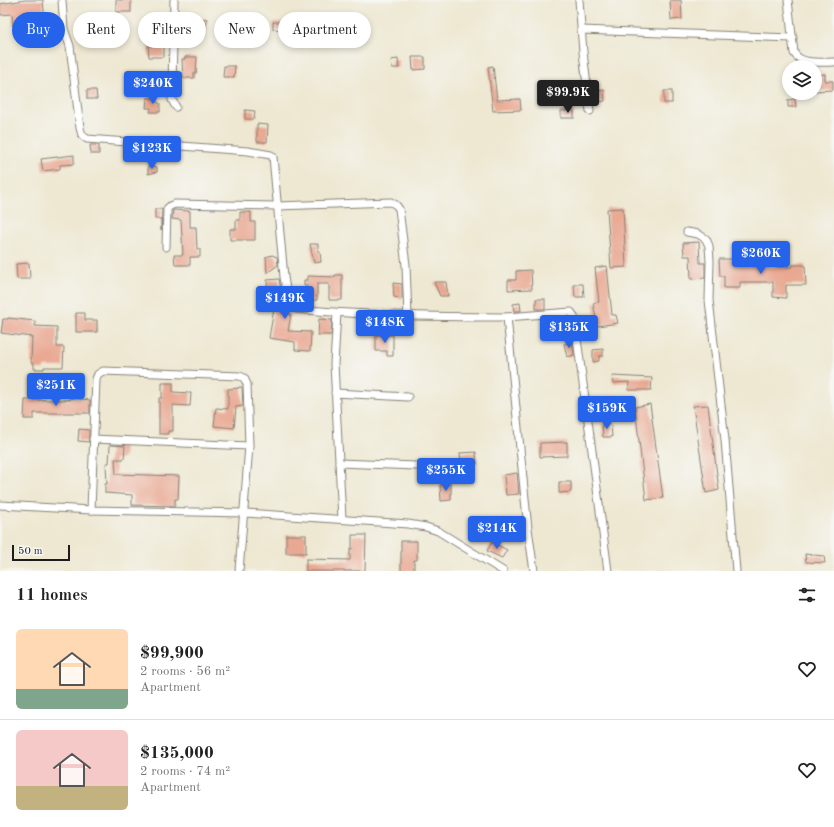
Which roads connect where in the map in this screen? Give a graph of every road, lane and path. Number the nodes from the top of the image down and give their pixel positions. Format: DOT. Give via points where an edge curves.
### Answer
graph roads {
  1 [pos="62,0"];
  2 [pos="174,0"];
  3 [pos="579,0"];
  4 [pos="788,0"];
  5 [pos="581,30"];
  6 [pos="792,38"];
  7 [pos="834,62"];
  8 [pos="176,107"];
  9 [pos="590,111"];
  10 [pos="277,206"];
  11 [pos="687,232"];
  12 [pos="166,246"];
  13 [pos="337,313"];
  14 [pos="408,317"];
  15 [pos="507,317"];
  16 [pos="336,393"];
  17 [pos="408,397"];
  18 [pos="93,438"];
  19 [pos="249,446"];
  20 [pos="339,462"];
  21 [pos="416,466"];
  22 [pos="0,505"];
  23 [pos="91,510"];
  24 [pos="245,513"];
  25 [pos="342,519"];
  26 [pos="239,571"];
  27 [pos="503,571"];
  28 [pos="534,571"];
  29 [pos="608,571"];
  30 [pos="736,571"];
  1 -- 10 [label="street" via="64,29 70,46 82,135 87,139 271,155"];
  2 -- 8 [label="street" via="172,100"];
  3 -- 5 [label="street"];
  4 -- 6 [label="street"];
  5 -- 6 [label="street"];
  5 -- 9 [label="street"];
  6 -- 7 [label="street" via="794,53 800,60"];
  10 -- 12 [label="street" via="175,204 167,209"];
  10 -- 13 [label="street" via="288,302 297,309"];
  10 -- 14 [label="street" via="391,202 396,205 399,210 406,265"];
  11 -- 30 [label="street" via="706,239 709,246 709,300 725,440"];
  13 -- 14 [label="street"];
  13 -- 16 [label="street" via="334,364"];
  14 -- 15 [label="street"];
  15 -- 28 [label="street"];
  15 -- 29 [label="street" via="571,312 574,316"];
  16 -- 17 [label="street"];
  16 -- 20 [label="street"];
  18 -- 19 [label="street"];
  18 -- 19 [label="street" via="96,379 103,371 240,376 247,384"];
  18 -- 23 [label="street"];
  19 -- 24 [label="street"];
  20 -- 21 [label="street"];
  20 -- 25 [label="street"];
  22 -- 23 [label="street"];
  23 -- 24 [label="street"];
  24 -- 25 [label="street"];
  24 -- 26 [label="street"];
  25 -- 27 [label="street" via="426,527 438,531"];
}
